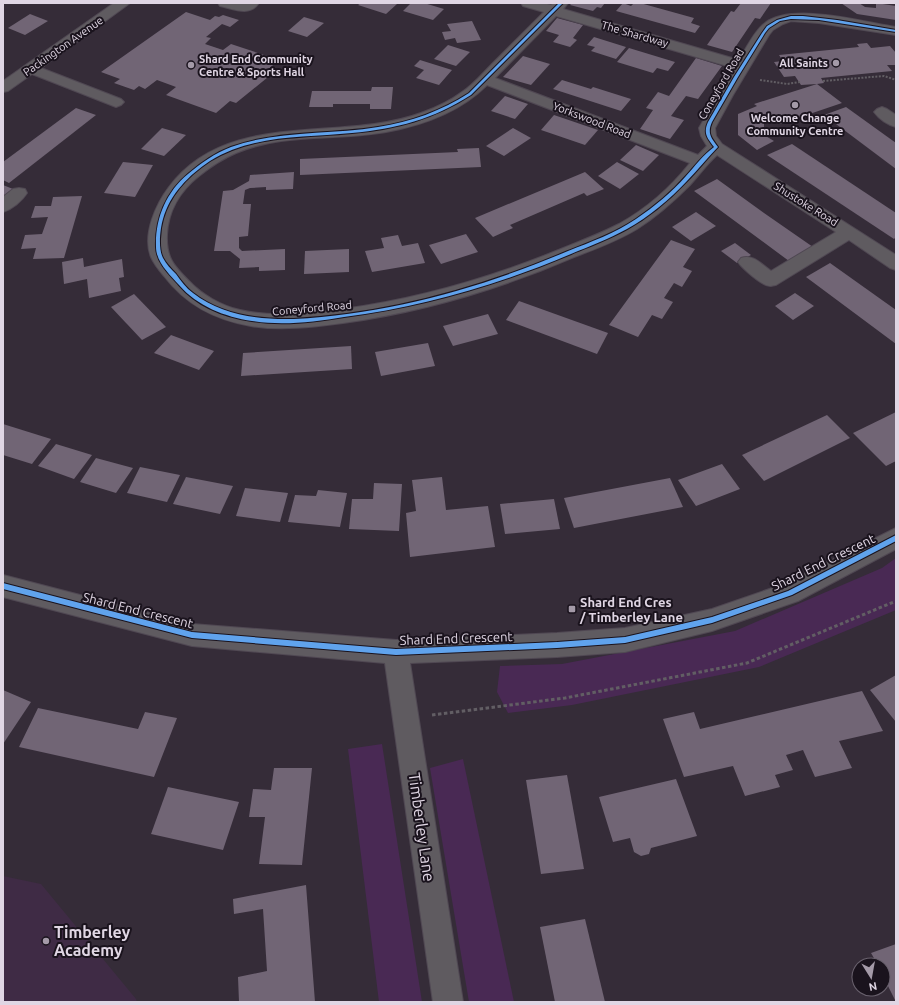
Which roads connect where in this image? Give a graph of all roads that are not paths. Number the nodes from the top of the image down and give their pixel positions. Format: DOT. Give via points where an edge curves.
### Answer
graph roads {
  1 [pos="123,3"];
  2 [pos="225,3"];
  3 [pos="252,3"];
  4 [pos="528,3"];
  5 [pos="557,7"];
  6 [pos="896,32"];
  7 [pos="31,69"];
  8 [pos="739,72"];
  9 [pos="485,79"];
  10 [pos="3,88"];
  11 [pos="116,102"];
  12 [pos="882,112"];
  13 [pos="896,122"];
  14 [pos="716,147"];
  15 [pos="699,161"];
  16 [pos="20,194"];
  17 [pos="3,206"];
  18 [pos="849,232"];
  19 [pos="893,258"];
  20 [pos="747,262"];
  21 [pos="896,538"];
  22 [pos="3,586"];
  23 [pos="396,652"];
  24 [pos="448,1002"];
  1 -- 7 [label="street, Packington Avenue"];
  2 -- 3 [label="street" via="245,8"];
  4 -- 5 [label="street, The Shardway"];
  5 -- 8 [label="street, The Shardway"];
  5 -- 9 [label="street, Coneyford Road"];
  6 -- 8 [label="street, Coneyford Road" via="818,14 782,19 768,27"];
  7 -- 10 [label="street, Packington Avenue"];
  7 -- 11 [label="street"];
  8 -- 14 [label="street, Coneyford Road" via="707,127 709,139"];
  9 -- 15 [label="street, Yorkswood Road"];
  9 -- 15 [label="street, Coneyford Road" via="455,104 413,122 375,129 276,136 246,143 215,157 187,177 168,199 160,220 159,256 194,297 227,313 264,321 291,322 361,314 427,302 489,284 599,240 637,220 682,182"];
  12 -- 13 [label="street"];
  14 -- 15 [label="street, Coneyford Road"];
  14 -- 18 [label="street, Shustoke Road"];
  16 -- 17 [label="street"];
  18 -- 19 [label="street, Shustoke Road"];
  18 -- 20 [label="street" via="776,285"];
  21 -- 23 [label="street, Shard End Crescent" via="790,593 698,624 625,640"];
  22 -- 23 [label="street, Shard End Crescent" via="192,636"];
  23 -- 24 [label="street, Timberley Lane"];
}
